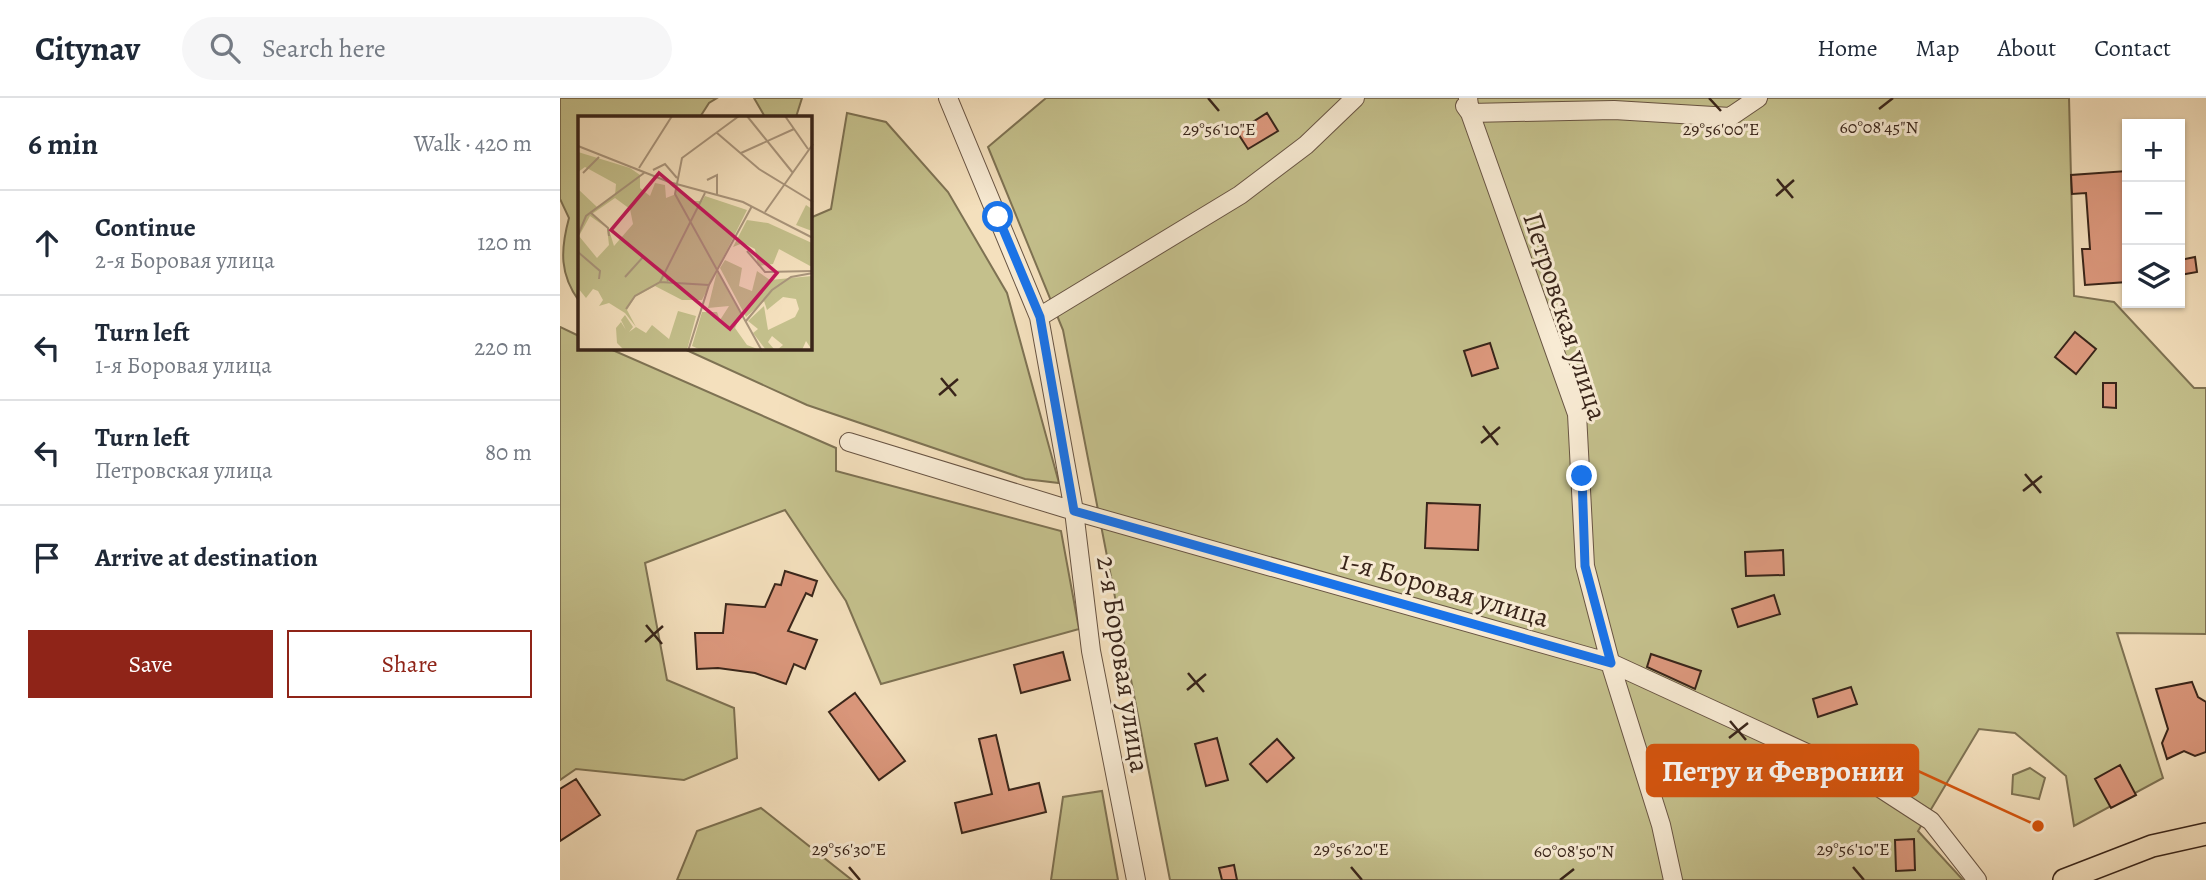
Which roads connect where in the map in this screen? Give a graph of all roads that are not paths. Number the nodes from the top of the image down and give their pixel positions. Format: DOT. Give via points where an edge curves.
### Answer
graph roads {
  1 [pos="948,98"];
  2 [pos="1356,98"];
  3 [pos="1458,98"];
  4 [pos="1758,98"];
  5 [pos="1469,106"];
  6 [pos="1040,317"];
  7 [pos="849,442"];
  8 [pos="1074,511"];
  9 [pos="1611,663"];
  10 [pos="2206,834"];
  11 [pos="1136,880"];
  12 [pos="1673,880"];
  13 [pos="1977,880"];
  14 [pos="2064,880"];
  1 -- 6 [label="street, 2-я Боровая улица"];
  2 -- 6 [label="street" via="1306,145 1240,195"];
  3 -- 5 [label="street, Петровская улица"];
  4 -- 5 [label="street" via="1730,117"];
  5 -- 9 [label="street, Петровская улица" via="1577,414 1585,566"];
  6 -- 8 [label="street, 2-я Боровая улица"];
  7 -- 8 [label="street, 1-я Боровая улица"];
  8 -- 9 [label="street, 1-я Боровая улица"];
  8 -- 11 [label="street, 2-я Боровая улица" via="1091,652"];
  9 -- 12 [label="street, Петровская улица" via="1661,825"];
  9 -- 13 [label="street, 1-я Боровая улица" via="1874,784 1931,821"];
  10 -- 14 [label="main road" via="2152,846"];
}
